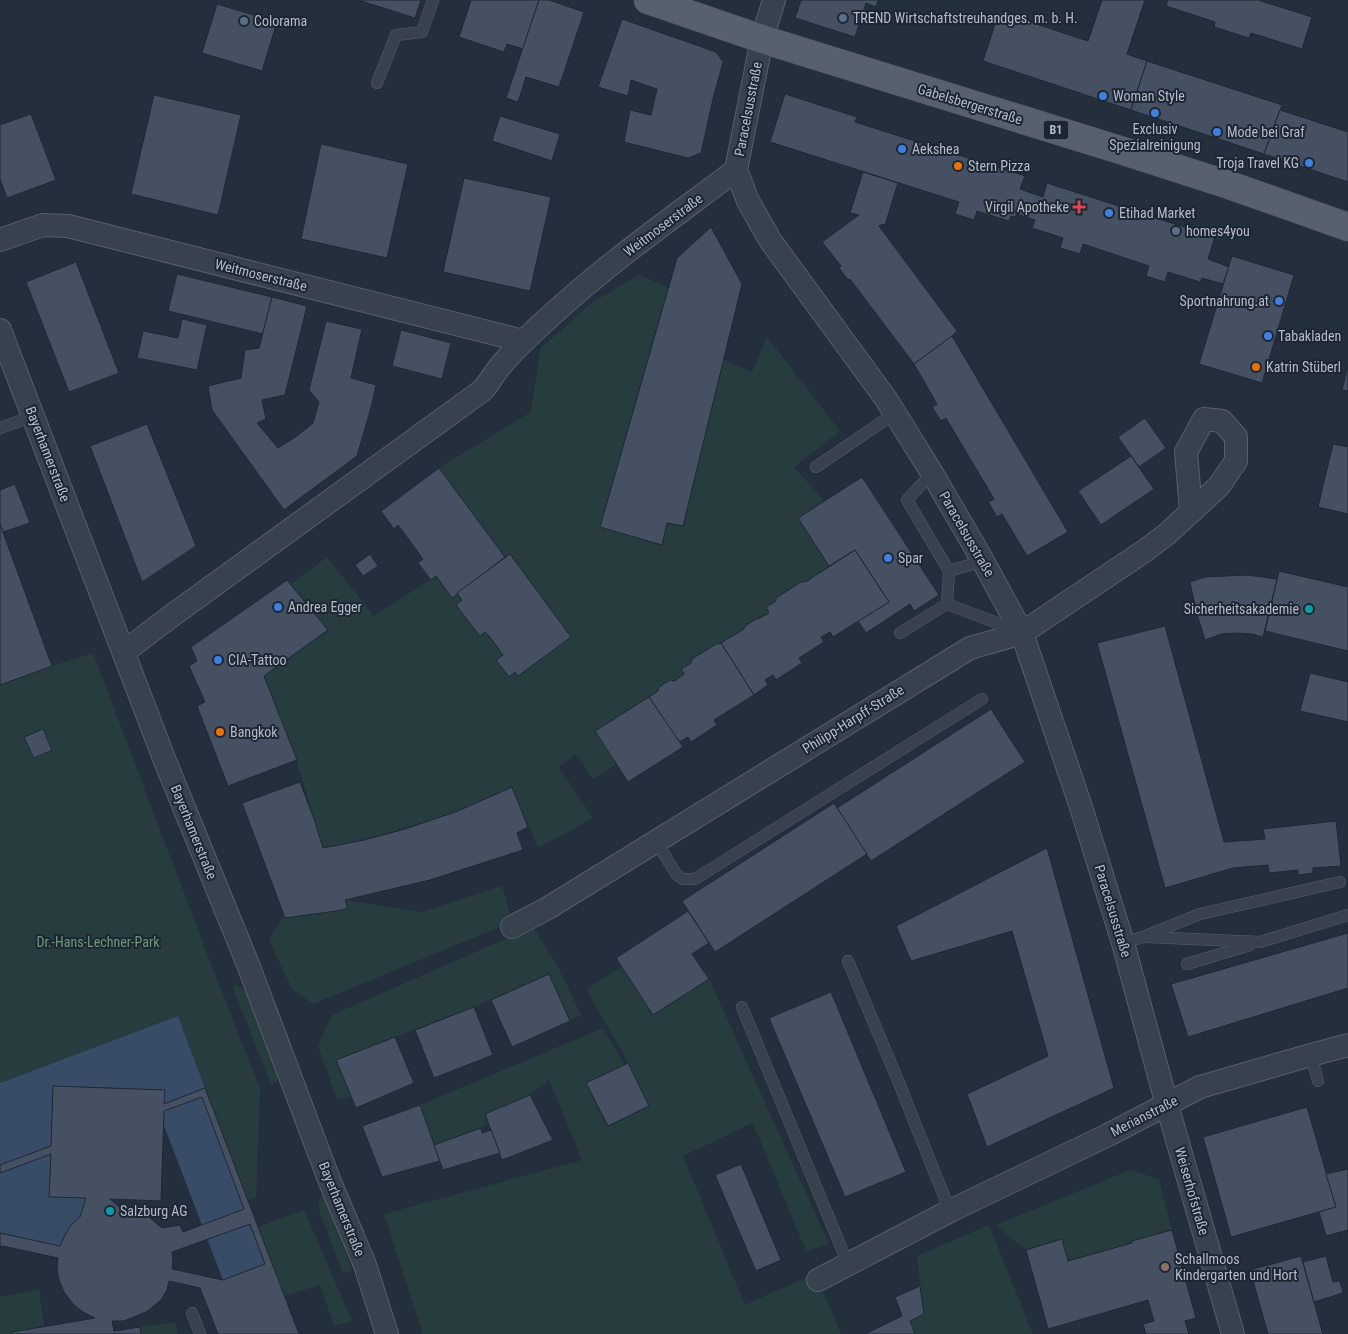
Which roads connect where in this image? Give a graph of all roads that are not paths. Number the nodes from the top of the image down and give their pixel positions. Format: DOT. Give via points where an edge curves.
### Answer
graph roads {
  1 [pos="434,0"];
  2 [pos="648,0"];
  3 [pos="774,0"];
  4 [pos="762,39"];
  5 [pos="377,83"];
  6 [pos="736,170"];
  7 [pos="1348,227"];
  8 [pos="0,240"];
  9 [pos="0,330"];
  10 [pos="523,341"];
  11 [pos="895,413"];
  12 [pos="34,416"];
  13 [pos="0,428"];
  14 [pos="816,467"];
  15 [pos="932,474"];
  16 [pos="1191,511"];
  17 [pos="983,561"];
  18 [pos="949,571"];
  19 [pos="947,604"];
  20 [pos="900,633"];
  21 [pos="1022,633"];
  22 [pos="124,652"];
  23 [pos="982,699"];
  24 [pos="656,841"];
  25 [pos="1340,882"];
  26 [pos="1348,915"];
  27 [pos="512,928"];
  28 [pos="1133,940"];
  29 [pos="1260,942"];
  30 [pos="848,961"];
  31 [pos="1187,964"];
  32 [pos="742,1007"];
  33 [pos="1348,1045"];
  34 [pos="1311,1055"];
  35 [pos="1318,1081"];
  36 [pos="1167,1105"];
  37 [pos="950,1211"];
  38 [pos="848,1264"];
  39 [pos="818,1280"];
  40 [pos="192,1313"];
  41 [pos="200,1334"];
  42 [pos="387,1334"];
  43 [pos="1233,1334"];
  1 -- 5 [label="lane" via="422,32 396,35"];
  2 -- 4 [label="main road, Gabelsbergerstraße / B1"];
  3 -- 4 [label="street, Paracelsusstraße"];
  4 -- 6 [label="street, Paracelsusstraße"];
  4 -- 7 [label="main road, Gabelsbergerstraße / B1" via="1129,153"];
  6 -- 10 [label="street, Weitmoserstraße" via="582,287"];
  6 -- 11 [label="street, Paracelsusstraße" via="770,240"];
  8 -- 10 [label="street, Weitmoserstraße" via="43,225 68,226"];
  9 -- 12 [label="street, Bayerhamerstraße"];
  10 -- 22 [label="street, Weitmoserstraße" via="483,390"];
  11 -- 14 [label="lane"];
  11 -- 15 [label="street, Paracelsusstraße"];
  12 -- 13 [label="lane"];
  12 -- 22 [label="street, Bayerhamerstraße"];
  15 -- 17 [label="street, Paracelsusstraße"];
  15 -- 18 [label="lane" via="907,500"];
  16 -- 21 [label="street, Philipp-Harpff-Straße" via="1143,552"];
  17 -- 18 [label="lane"];
  17 -- 21 [label="street, Paracelsusstraße"];
  18 -- 19 [label="lane"];
  19 -- 20 [label="lane"];
  19 -- 21 [label="lane"];
  21 -- 24 [label="street, Philipp-Harpff-Straße" via="970,648"];
  21 -- 28 [label="street, Paracelsusstraße" via="1081,807"];
  22 -- 42 [label="street, Bayerhamerstraße" via="365,1265"];
  23 -- 24 [label="lane" via="695,879 683,879 676,874"];
  24 -- 27 [label="street, Philipp-Harpff-Straße"];
  25 -- 28 [label="lane" via="1200,914"];
  26 -- 29 [label="lane"];
  28 -- 29 [label="lane"];
  28 -- 36 [label="street, Paracelsusstraße"];
  29 -- 31 [label="lane"];
  30 -- 37 [label="lane"];
  32 -- 38 [label="lane"];
  33 -- 34 [label="street, Merianstraße"];
  34 -- 35 [label="lane"];
  34 -- 36 [label="street, Merianstraße" via="1200,1088"];
  36 -- 37 [label="street, Merianstraße"];
  36 -- 43 [label="street, Weiserhofstraße"];
  37 -- 38 [label="street, Merianstraße"];
  38 -- 39 [label="street, Merianstraße"];
  40 -- 41 [label="lane"];
}
